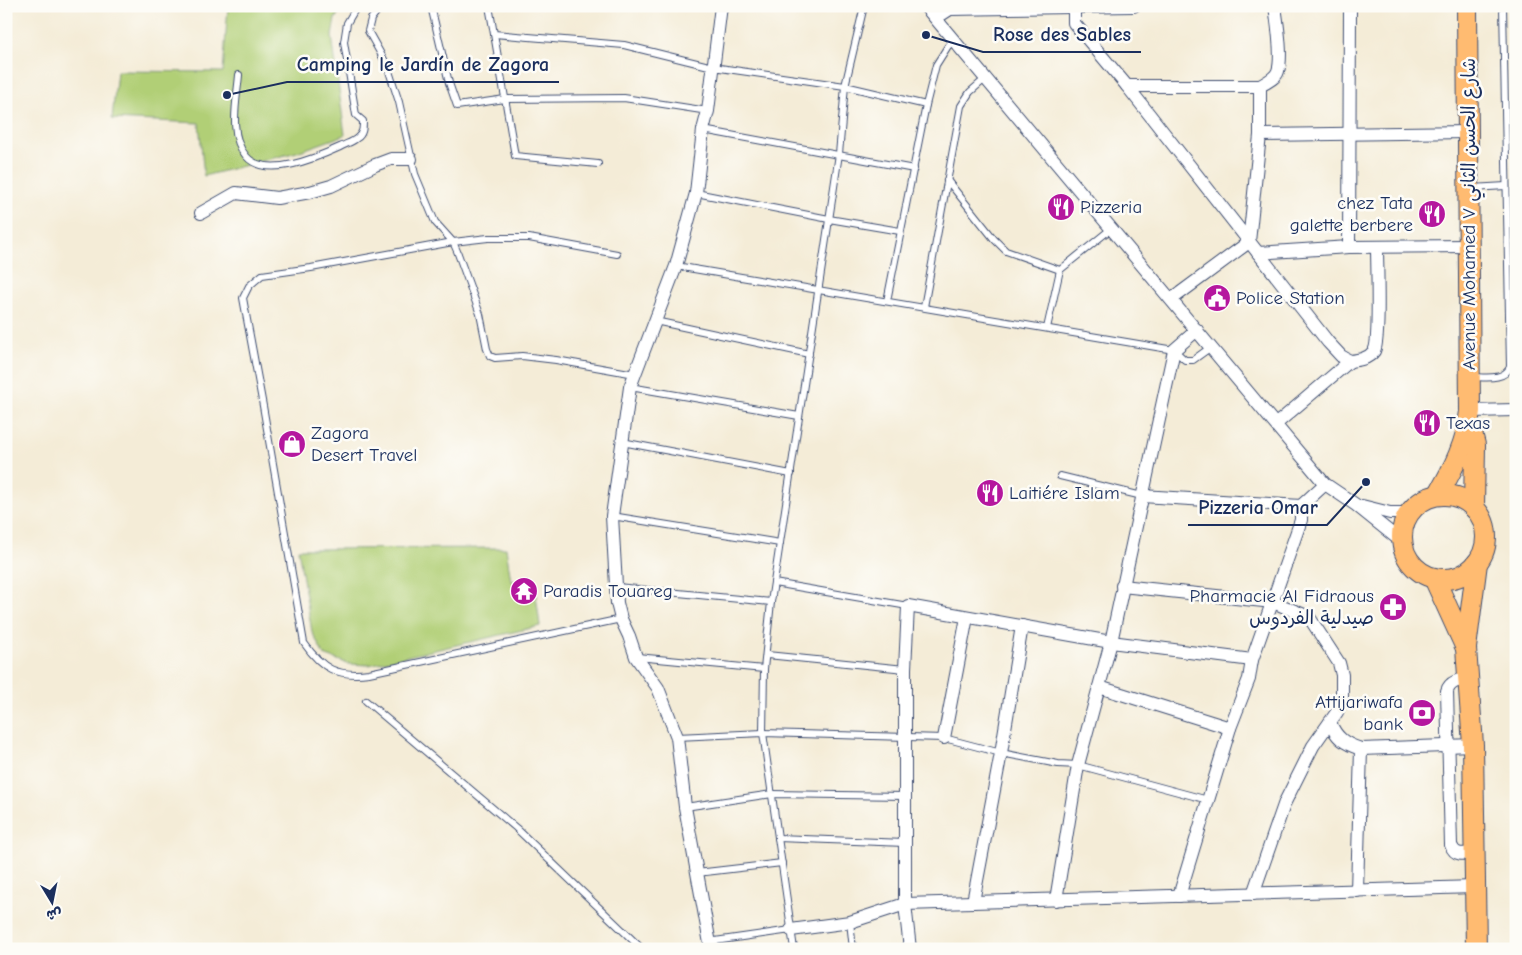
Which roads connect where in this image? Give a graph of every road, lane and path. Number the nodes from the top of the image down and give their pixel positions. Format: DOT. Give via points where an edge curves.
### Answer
graph roads {
  1 [pos="357,6"];
  2 [pos="381,6"];
  3 [pos="431,6"];
  4 [pos="489,6"];
  5 [pos="721,6"];
  6 [pos="864,6"];
  7 [pos="925,6"];
  8 [pos="1134,6"];
  9 [pos="1275,6"];
  10 [pos="1350,6"];
  11 [pos="1467,6"];
  12 [pos="1503,6"];
  13 [pos="1014,7"];
  14 [pos="1074,7"];
  15 [pos="936,18"];
  16 [pos="494,34"];
  17 [pos="955,40"];
  18 [pos="713,67"];
  19 [pos="239,75"];
  20 [pos="986,78"];
  21 [pos="845,86"];
  22 [pos="1127,86"];
  23 [pos="1260,86"];
  24 [pos="505,99"];
  25 [pos="926,105"];
  26 [pos="708,112"];
  27 [pos="703,130"];
  28 [pos="1468,132"];
  29 [pos="1260,134"];
  30 [pos="1349,134"];
  31 [pos="839,154"];
  32 [pos="411,159"];
  33 [pos="598,164"];
  34 [pos="914,169"];
  35 [pos="948,180"];
  36 [pos="1506,186"];
  37 [pos="1468,188"];
  38 [pos="696,193"];
  39 [pos="201,214"];
  40 [pos="829,219"];
  41 [pos="1112,228"];
  42 [pos="900,231"];
  43 [pos="453,242"];
  44 [pos="1249,242"];
  45 [pos="1468,246"];
  46 [pos="1349,247"];
  47 [pos="1376,247"];
  48 [pos="1258,253"];
  49 [pos="617,254"];
  50 [pos="676,266"];
  51 [pos="1060,270"];
  52 [pos="819,289"];
  53 [pos="1172,299"];
  54 [pos="887,301"];
  55 [pos="924,307"];
  56 [pos="655,321"];
  57 [pos="1047,328"];
  58 [pos="1197,330"];
  59 [pos="1211,346"];
  60 [pos="1174,350"];
  61 [pos="809,354"];
  62 [pos="1350,361"];
  63 [pos="635,374"];
  64 [pos="1470,377"];
  65 [pos="630,387"];
  66 [pos="1516,410"];
  67 [pos="800,416"];
  68 [pos="1470,417"];
  69 [pos="1276,424"];
  70 [pos="622,442"];
  71 [pos="791,474"];
  72 [pos="1060,476"];
  73 [pos="1325,484"];
  74 [pos="1438,495"];
  75 [pos="1142,496"];
  76 [pos="1356,505"];
  77 [pos="1301,506"];
  78 [pos="1474,508"];
  79 [pos="1409,513"];
  80 [pos="612,516"];
  81 [pos="1402,542"];
  82 [pos="780,543"];
  83 [pos="1477,563"];
  84 [pos="1434,578"];
  85 [pos="774,583"];
  86 [pos="1122,586"];
  87 [pos="617,587"];
  88 [pos="771,602"];
  89 [pos="1273,602"];
  90 [pos="908,606"];
  91 [pos="967,617"];
  92 [pos="621,619"];
  93 [pos="1022,626"];
  94 [pos="1111,642"];
  95 [pos="1466,648"];
  96 [pos="767,655"];
  97 [pos="636,657"];
  98 [pos="1252,660"];
  99 [pos="764,669"];
  100 [pos="905,669"];
  101 [pos="1469,678"];
  102 [pos="1098,687"];
  103 [pos="366,701"];
  104 [pos="1330,722"];
  105 [pos="1230,728"];
  106 [pos="763,733"];
  107 [pos="905,736"];
  108 [pos="676,737"];
  109 [pos="944,738"];
  110 [pos="1449,745"];
  111 [pos="1473,745"];
  112 [pos="1361,749"];
  113 [pos="1001,753"];
  114 [pos="1078,764"];
  115 [pos="772,794"];
  116 [pos="905,796"];
  117 [pos="1208,800"];
  118 [pos="685,807"];
  119 [pos="778,838"];
  120 [pos="905,843"];
  121 [pos="1475,852"];
  122 [pos="782,862"];
  123 [pos="697,873"];
  124 [pos="1475,887"];
  125 [pos="1357,891"];
  126 [pos="1253,894"];
  127 [pos="1179,896"];
  128 [pos="1056,900"];
  129 [pos="973,902"];
  130 [pos="905,904"];
  131 [pos="850,922"];
  132 [pos="791,930"];
  133 [pos="709,946"];
  134 [pos="642,949"];
  135 [pos="794,949"];
  136 [pos="853,949"];
  137 [pos="910,949"];
  138 [pos="1476,949"];
  1 -- 19 [label="lane" via="346,23 344,42 356,115 363,121 363,131 358,138 296,164 282,166 254,162 246,156 236,132"];
  2 -- 32 [label="lane" via="368,31 387,65"];
  3 -- 24 [label="lane" via="455,104"];
  4 -- 16 [label="lane"];
  5 -- 18 [label="street"];
  6 -- 21 [label="lane"];
  7 -- 15 [label="street"];
  8 -- 14 [label="street"];
  9 -- 23 [label="street" via="1280,60 1278,72"];
  10 -- 30 [label="street"];
  11 -- 28 [label="main road, Avenue Mohamed V شارع الحسن الثاني"];
  12 -- 36 [label="lane"];
  13 -- 14 [label="street"];
  13 -- 15 [label="street" via="950,9"];
  14 -- 22 [label="street" via="1074,23"];
  15 -- 17 [label="street"];
  16 -- 18 [label="lane" via="624,45"];
  16 -- 24 [label="lane"];
  17 -- 20 [label="street"];
  17 -- 25 [label="lane" via="936,65"];
  18 -- 21 [label="lane"];
  18 -- 26 [label="street"];
  20 -- 35 [label="lane" via="970,92 961,106"];
  20 -- 41 [label="street"];
  21 -- 25 [label="lane"];
  21 -- 31 [label="lane"];
  22 -- 23 [label="street"];
  22 -- 44 [label="street"];
  23 -- 29 [label="street"];
  24 -- 26 [label="lane" via="624,98"];
  24 -- 33 [label="lane" via="515,156"];
  25 -- 34 [label="lane"];
  26 -- 27 [label="street"];
  27 -- 31 [label="lane"];
  27 -- 38 [label="street"];
  28 -- 30 [label="street"];
  28 -- 37 [label="main road, Avenue Mohamed V شارع الحسن الثاني"];
  29 -- 30 [label="street"];
  29 -- 44 [label="street"];
  30 -- 46 [label="street"];
  31 -- 34 [label="lane"];
  31 -- 40 [label="lane"];
  32 -- 39 [label="street" via="375,164 331,186 310,192 277,198 236,193"];
  32 -- 43 [label="lane" via="436,222"];
  34 -- 42 [label="lane"];
  35 -- 51 [label="lane" via="1006,251"];
  35 -- 55 [label="lane"];
  36 -- 37 [label="lane"];
  36 -- 64 [label="lane" via="1510,367 1499,377"];
  37 -- 45 [label="main road, Avenue Mohamed V شارع الحسن الثاني"];
  38 -- 40 [label="lane"];
  38 -- 50 [label="street"];
  40 -- 42 [label="lane"];
  40 -- 52 [label="lane"];
  41 -- 51 [label="lane"];
  41 -- 53 [label="street"];
  42 -- 54 [label="lane"];
  43 -- 49 [label="lane" via="529,238"];
  43 -- 63 [label="lane" via="480,314 490,356 556,360"];
  43 -- 92 [label="lane" via="262,275 249,286 243,298 304,643 313,656 336,673 352,675 408,666"];
  44 -- 48 [label="street"];
  44 -- 53 [label="street"];
  45 -- 47 [label="street"];
  45 -- 64 [label="main road, Avenue Mohamed V شارع الحسن الثاني"];
  46 -- 47 [label="street"];
  46 -- 48 [label="street"];
  47 -- 62 [label="street" via="1375,349 1368,357"];
  48 -- 62 [label="street" via="1328,342"];
  50 -- 52 [label="lane"];
  50 -- 56 [label="street"];
  51 -- 57 [label="lane"];
  52 -- 54 [label="lane"];
  52 -- 61 [label="lane"];
  53 -- 58 [label="street"];
  54 -- 55 [label="lane"];
  55 -- 57 [label="lane"];
  56 -- 61 [label="lane"];
  56 -- 63 [label="street"];
  57 -- 60 [label="lane"];
  58 -- 59 [label="street"];
  58 -- 60 [label="street"];
  59 -- 60 [label="lane" via="1193,360 1184,360"];
  59 -- 69 [label="street"];
  60 -- 75 [label="street"];
  61 -- 67 [label="lane"];
  62 -- 69 [label="street"];
  63 -- 65 [label="street"];
  64 -- 68 [label="main road, Avenue Mohamed V شارع الحسن الثاني"];
  65 -- 67 [label="lane"];
  65 -- 70 [label="street"];
  66 -- 68 [label="street"];
  67 -- 71 [label="lane"];
  68 -- 74 [label="main road, Avenue Mohamed V شارع الحسن الثاني" via="1455,465"];
  68 -- 78 [label="main road, Avenue Mohamed V شارع الحسن الثاني" via="1475,445"];
  69 -- 73 [label="street"];
  70 -- 71 [label="lane"];
  70 -- 80 [label="street"];
  71 -- 82 [label="lane"];
  72 -- 75 [label="lane"];
  73 -- 76 [label="street"];
  73 -- 77 [label="street"];
  74 -- 78 [label="main road" via="1463,500"];
  74 -- 79 [label="main road" via="1417,505"];
  75 -- 77 [label="street"];
  75 -- 86 [label="street"];
  76 -- 79 [label="street" via="1390,513"];
  76 -- 81 [label="street"];
  77 -- 89 [label="street" via="1301,520"];
  78 -- 83 [label="main road, Avenue Mohamed V شارع الحسن الثاني" via="1481,517 1486,541"];
  79 -- 81 [label="main road"];
  80 -- 82 [label="lane"];
  80 -- 87 [label="street"];
  81 -- 84 [label="main road" via="1412,565"];
  82 -- 85 [label="lane"];
  83 -- 84 [label="main road" via="1458,577"];
  83 -- 95 [label="main road, Avenue Mohamed V شارع الحسن الثاني"];
  84 -- 95 [label="main road, Avenue Mohamed V شارع الحسن الثاني"];
  85 -- 88 [label="lane"];
  85 -- 90 [label="lane"];
  86 -- 89 [label="street"];
  86 -- 94 [label="street"];
  87 -- 88 [label="lane"];
  87 -- 92 [label="street"];
  88 -- 96 [label="lane"];
  89 -- 98 [label="street"];
  89 -- 104 [label="street" via="1309,617 1339,663 1342,699"];
  90 -- 91 [label="street"];
  90 -- 100 [label="street"];
  91 -- 93 [label="street"];
  91 -- 109 [label="street"];
  92 -- 97 [label="street"];
  93 -- 94 [label="street"];
  93 -- 113 [label="street"];
  94 -- 98 [label="street"];
  94 -- 102 [label="street"];
  95 -- 101 [label="main road, Avenue Mohamed V شارع الحسن الثاني"];
  96 -- 99 [label="lane"];
  96 -- 100 [label="lane"];
  97 -- 99 [label="lane"];
  97 -- 108 [label="street" via="658,688"];
  98 -- 105 [label="street" via="1249,679"];
  99 -- 106 [label="lane"];
  100 -- 107 [label="street"];
  101 -- 110 [label="street" via="1456,681 1448,688"];
  101 -- 111 [label="main road, Avenue Mohamed V شارع الحسن الثاني"];
  102 -- 105 [label="street"];
  102 -- 114 [label="street"];
  103 -- 134 [label="lane" via="516,828"];
  104 -- 112 [label="street" via="1346,745"];
  104 -- 126 [label="street" via="1313,746 1285,802"];
  105 -- 117 [label="street"];
  106 -- 107 [label="lane"];
  106 -- 108 [label="lane"];
  106 -- 115 [label="lane"];
  107 -- 109 [label="lane"];
  107 -- 116 [label="street"];
  108 -- 118 [label="street"];
  109 -- 113 [label="lane"];
  110 -- 111 [label="street"];
  110 -- 112 [label="street"];
  110 -- 121 [label="street" via="1451,845 1458,853"];
  111 -- 121 [label="main road, Avenue Mohamed V شارع الحسن الثاني"];
  112 -- 125 [label="street"];
  113 -- 114 [label="lane" via="1058,764"];
  113 -- 129 [label="street"];
  114 -- 117 [label="lane"];
  114 -- 128 [label="street"];
  115 -- 116 [label="lane"];
  115 -- 118 [label="lane"];
  115 -- 119 [label="lane"];
  116 -- 120 [label="street"];
  117 -- 127 [label="street"];
  118 -- 123 [label="street"];
  119 -- 120 [label="lane"];
  119 -- 122 [label="lane"];
  120 -- 130 [label="street"];
  121 -- 124 [label="main road, Avenue Mohamed V شارع الحسن الثاني"];
  122 -- 123 [label="lane"];
  122 -- 132 [label="lane"];
  123 -- 133 [label="street"];
  124 -- 125 [label="street"];
  124 -- 138 [label="main road, Avenue Mohamed V شارع الحسن الثاني"];
  125 -- 126 [label="street"];
  126 -- 127 [label="street"];
  127 -- 128 [label="street"];
  128 -- 129 [label="street"];
  129 -- 130 [label="street"];
  130 -- 131 [label="street"];
  130 -- 137 [label="street"];
  131 -- 132 [label="street"];
  131 -- 136 [label="lane"];
  132 -- 133 [label="lane"];
  132 -- 135 [label="lane"];
}
